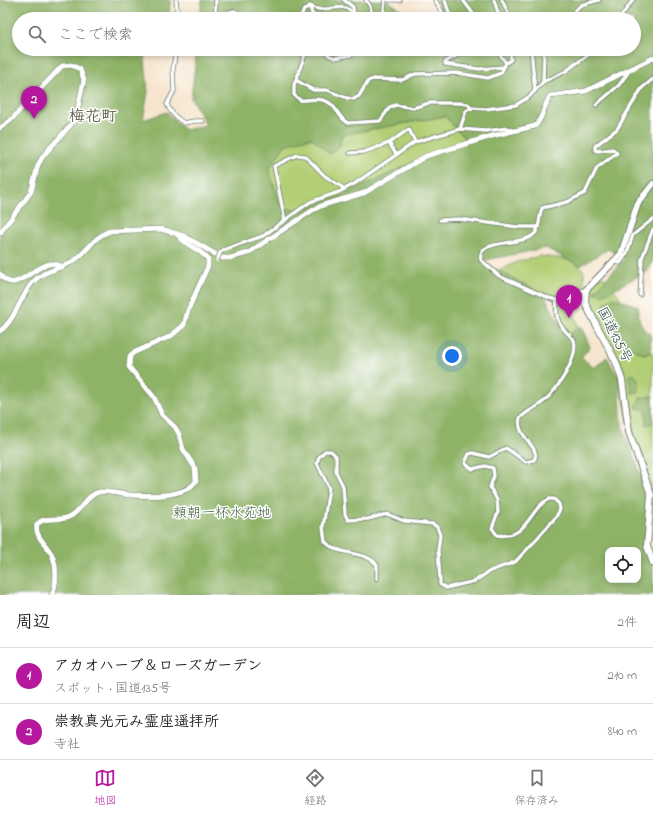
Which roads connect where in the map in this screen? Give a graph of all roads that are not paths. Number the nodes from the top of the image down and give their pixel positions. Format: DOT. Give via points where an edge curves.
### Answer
graph roads {
  1 [pos="176,0"];
  2 [pos="216,0"];
  3 [pos="344,0"];
  4 [pos="366,0"];
  5 [pos="387,0"];
  6 [pos="400,0"];
  7 [pos="435,0"];
  8 [pos="445,0"];
  9 [pos="463,0"];
  10 [pos="494,0"];
  11 [pos="502,0"];
  12 [pos="599,0"];
  13 [pos="633,0"];
  14 [pos="310,6"];
  15 [pos="177,12"];
  16 [pos="215,12"];
  17 [pos="303,12"];
  18 [pos="312,12"];
  19 [pos="351,12"];
  20 [pos="354,12"];
  21 [pos="371,12"];
  22 [pos="384,12"];
  23 [pos="442,12"];
  24 [pos="449,12"];
  25 [pos="472,12"];
  26 [pos="498,12"];
  27 [pos="508,12"];
  28 [pos="573,12"];
  29 [pos="624,12"];
  30 [pos="175,56"];
  31 [pos="305,56"];
  32 [pos="330,56"];
  33 [pos="345,56"];
  34 [pos="457,56"];
  35 [pos="500,56"];
  36 [pos="511,56"];
  37 [pos="532,56"];
  38 [pos="544,56"];
  39 [pos="586,56"];
  40 [pos="653,58"];
  41 [pos="505,65"];
  42 [pos="632,68"];
  43 [pos="653,78"];
  44 [pos="296,80"];
  45 [pos="543,82"];
  46 [pos="535,91"];
  47 [pos="596,105"];
  48 [pos="471,108"];
  49 [pos="204,121"];
  50 [pos="0,128"];
  51 [pos="460,129"];
  52 [pos="514,131"];
  53 [pos="416,142"];
  54 [pos="390,143"];
  55 [pos="350,152"];
  56 [pos="396,154"];
  57 [pos="653,184"];
  58 [pos="345,189"];
  59 [pos="653,219"];
  60 [pos="440,220"];
  61 [pos="285,221"];
  62 [pos="537,227"];
  63 [pos="653,229"];
  64 [pos="0,232"];
  65 [pos="177,233"];
  66 [pos="217,260"];
  67 [pos="615,262"];
  68 [pos="62,266"];
  69 [pos="0,274"];
  70 [pos="586,290"];
  71 [pos="640,295"];
  72 [pos="558,300"];
  73 [pos="0,331"];
  74 [pos="653,563"];
  75 [pos="377,580"];
  76 [pos="52,595"];
  1 -- 15 [label="street"];
  2 -- 16 [label="street"];
  3 -- 20 [label="street" via="353,7"];
  4 -- 21 [label="street"];
  5 -- 6 [label="street"];
  5 -- 22 [label="street"];
  7 -- 23 [label="street"];
  8 -- 24 [label="street"];
  9 -- 25 [label="street"];
  10 -- 26 [label="street"];
  11 -- 27 [label="street"];
  12 -- 28 [label="street" via="581,5"];
  13 -- 29 [label="street"];
  14 -- 17 [label="street"];
  14 -- 18 [label="street"];
  14 -- 19 [label="street" via="320,9 346,8"];
  30 -- 49 [label="street" via="174,91 168,107 173,115 184,123"];
  31 -- 44 [label="street"];
  32 -- 33 [label="street"];
  34 -- 41 [label="street" via="445,64 479,69"];
  35 -- 41 [label="street"];
  36 -- 41 [label="street" via="511,60"];
  37 -- 46 [label="street"];
  38 -- 45 [label="street"];
  39 -- 45 [label="street" via="566,71"];
  40 -- 42 [label="street"];
  41 -- 44 [label="street" via="501,73 488,78 457,73 415,74 402,80 372,79 354,99 327,90 313,90"];
  42 -- 47 [label="street" via="619,85"];
  42 -- 52 [label="street" via="586,91 550,96 538,123"];
  43 -- 62 [label="street" via="642,88 617,129 595,146 595,150 598,151 613,149 616,155 597,168 585,193 567,202 542,208"];
  44 -- 48 [label="street" via="293,92 297,98 328,101 348,123 380,121 390,107 394,106 413,108 429,103 458,103 468,104"];
  45 -- 46 [label="street"];
  46 -- 48 [label="street" via="516,105"];
  48 -- 51 [label="street" via="466,111"];
  50 -- 64 [label="street" via="10,121 62,66 71,65 80,69 84,80 75,120 43,156 30,192"];
  51 -- 52 [label="street" via="486,131 508,128"];
  51 -- 53 [label="street"];
  52 -- 65 [label="street" via="426,156 364,193 323,205 238,257 222,258"];
  53 -- 54 [label="street" via="409,129"];
  53 -- 56 [label="street"];
  54 -- 55 [label="street" via="364,152"];
  54 -- 56 [label="street"];
  56 -- 58 [label="street"];
  57 -- 67 [label="highway" via="638,203 621,254"];
  58 -- 61 [label="street" via="310,202"];
  58 -- 61 [label="street" via="301,155 274,166"];
  59 -- 67 [label="street" via="633,235 627,253 620,263"];
  60 -- 62 [label="street" via="448,218"];
  61 -- 66 [label="street, bridge" via="263,236 223,250"];
  62 -- 72 [label="street" via="536,232 526,240 495,244 484,249 480,256 499,276"];
  63 -- 71 [label="street" via="642,258"];
  65 -- 68 [label="street" via="161,229 110,231 96,238 75,260"];
  65 -- 76 [label="street" via="184,243 201,251 208,259 208,266 184,325 171,336 133,353 130,356 129,367 154,397 162,415 175,427 183,449 195,468 196,481 189,489 179,494 96,493 70,517 46,519 37,524 37,532 54,561 55,588"];
  67 -- 70 [label="highway"];
  68 -- 69 [label="street" via="57,263 46,263 17,281 6,280"];
  68 -- 73 [label="street" via="32,282 7,324"];
  70 -- 72 [label="street" via="575,291"];
  70 -- 74 [label="highway, 国道135号" via="584,303 616,362 622,380 625,416 650,495 647,546"];
  72 -- 75 [label="street" via="556,316 561,327 574,340 575,351 563,378 544,400 520,418 519,424 523,435 535,450 536,457 526,462 506,448 489,457 469,454 465,463 472,469 485,466 493,468 494,476 490,487 497,500 498,512 492,528 497,536 510,534 525,527 537,509 548,499 554,499 559,504 559,513 515,562 486,573 475,581 446,588 440,584 440,535 437,527 418,521 404,521 388,514 348,520 345,514 343,486 336,472 336,456 331,450 325,451 317,463 329,488 323,527 326,541 335,548 371,558 377,565"];
}
